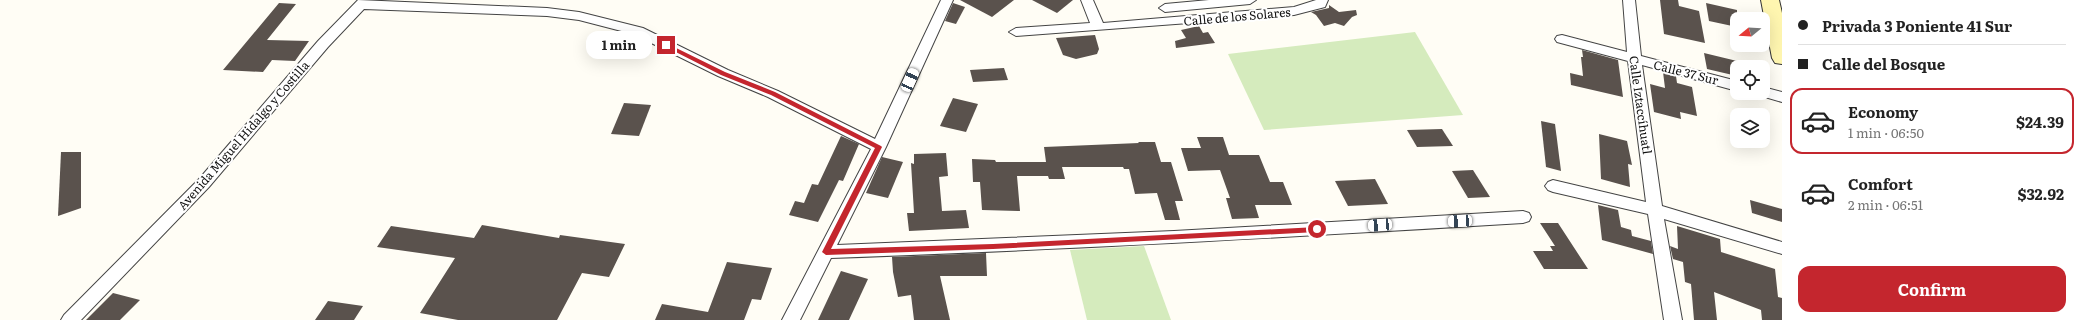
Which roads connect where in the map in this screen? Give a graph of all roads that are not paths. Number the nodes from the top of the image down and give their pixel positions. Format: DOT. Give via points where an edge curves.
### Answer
graph roads {
  1 [pos="947,0"];
  2 [pos="1087,0"];
  3 [pos="1250,0"];
  4 [pos="1322,0"];
  5 [pos="1629,0"];
  6 [pos="1770,0"];
  7 [pos="362,3"];
  8 [pos="1163,4"];
  9 [pos="1172,21"];
  10 [pos="1098,28"];
  11 [pos="1016,32"];
  12 [pos="1562,39"];
  13 [pos="1782,58"];
  14 [pos="1634,59"];
  15 [pos="1730,84"];
  16 [pos="1770,94"];
  17 [pos="1782,97"];
  18 [pos="879,147"];
  19 [pos="1553,186"];
  20 [pos="1655,210"];
  21 [pos="1523,217"];
  22 [pos="1782,248"];
  23 [pos="826,252"];
  24 [pos="70,320"];
  25 [pos="791,320"];
  26 [pos="1672,320"];
  1 -- 18 [label="street"];
  2 -- 10 [label="street"];
  3 -- 8 [label="street, Calle de los Solares"];
  4 -- 9 [label="street, Calle de los Solares" via="1321,4 1294,11"];
  5 -- 14 [label="street, Calle Iztaccíhuatl"];
  6 -- 13 [label="main road"];
  7 -- 18 [label="street" via="547,12 579,16 638,31"];
  7 -- 24 [label="street, Avenida Miguel Hidalgo y Costilla" via="323,44 204,183"];
  8 -- 9 [label="street, Calle de los Solares"];
  9 -- 10 [label="street, Calle de los Solares"];
  10 -- 11 [label="street, Calle de los Solares"];
  12 -- 14 [label="street, Calle 37 Sur"];
  14 -- 15 [label="street, Calle 37 Sur"];
  14 -- 20 [label="street, Calle Iztaccíhuatl"];
  16 -- 17 [label="street"];
  18 -- 23 [label="street"];
  19 -- 20 [label="street"];
  20 -- 22 [label="street"];
  20 -- 26 [label="street, Calle Iztaccíhuatl"];
  21 -- 23 [label="street" via="1222,235"];
  23 -- 25 [label="street"];
}
